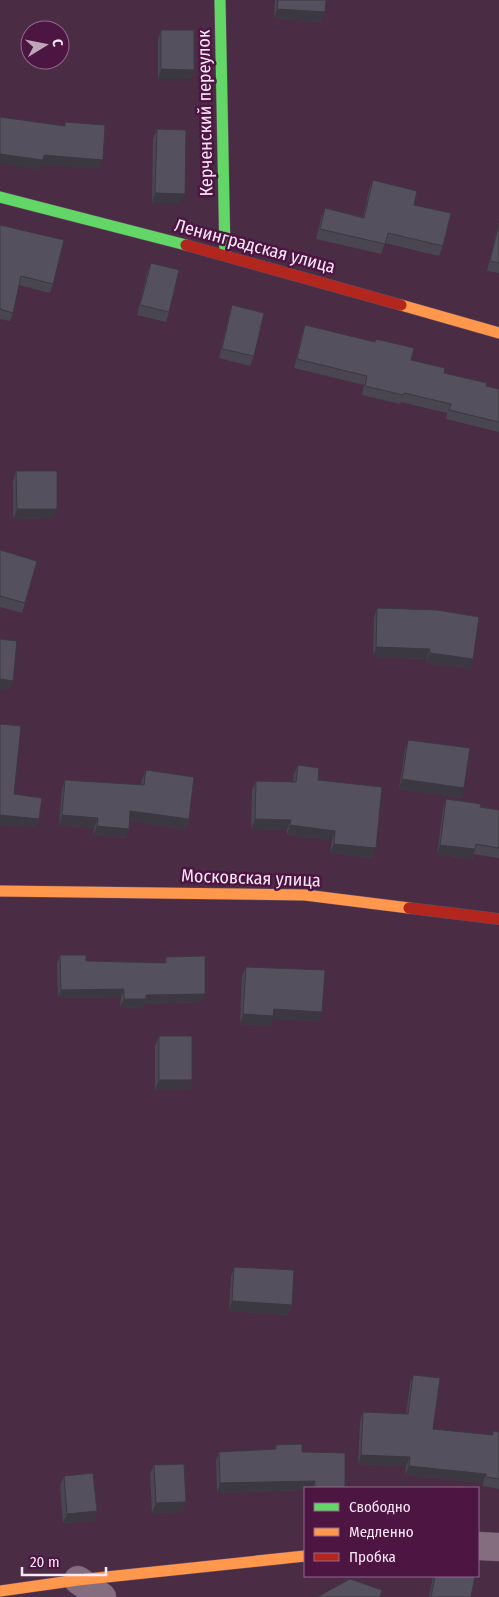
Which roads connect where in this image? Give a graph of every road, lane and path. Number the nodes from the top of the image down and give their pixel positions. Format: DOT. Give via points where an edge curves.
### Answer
graph roads {
  1 [pos="220,0"];
  2 [pos="0,196"];
  3 [pos="226,255"];
  4 [pos="499,333"];
  5 [pos="0,891"];
  6 [pos="499,919"];
  7 [pos="479,1546"];
  8 [pos="499,1547"];
  9 [pos="304,1556"];
  10 [pos="78,1580"];
  11 [pos="0,1591"];
  12 [pos="102,1597"];
  1 -- 3 [label="street, Керченский переулок"];
  2 -- 3 [label="street, Ленинградская улица"];
  3 -- 4 [label="street, Ленинградская улица"];
  5 -- 6 [label="street, Московская улица" via="305,895"];
  7 -- 8 [label="street"];
  9 -- 10 [label="street"];
  10 -- 11 [label="street"];
  10 -- 12 [label="street"];
}
